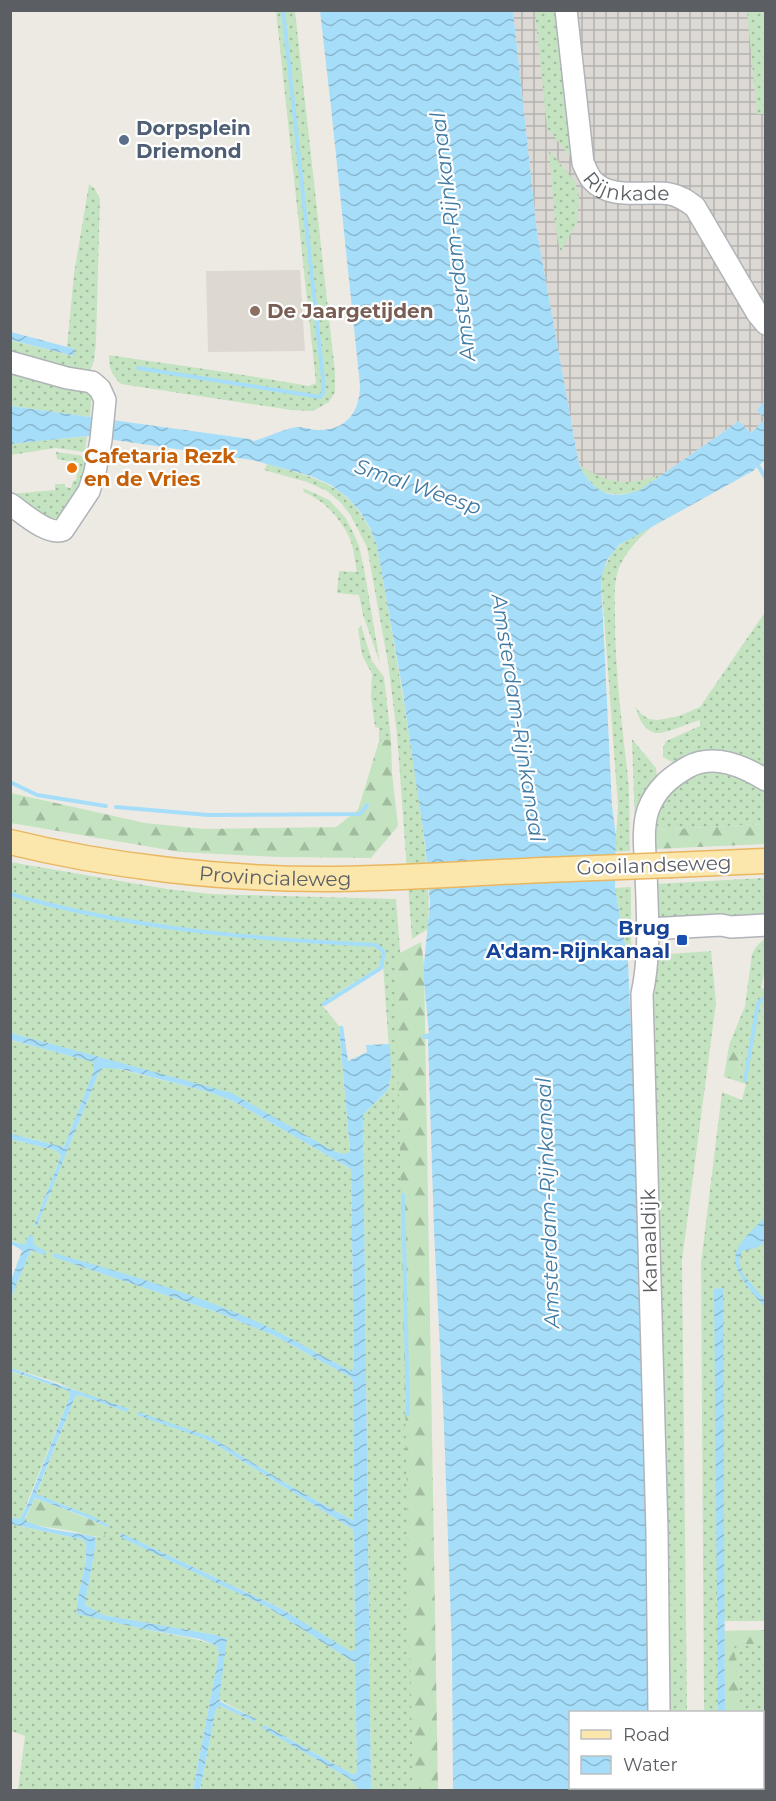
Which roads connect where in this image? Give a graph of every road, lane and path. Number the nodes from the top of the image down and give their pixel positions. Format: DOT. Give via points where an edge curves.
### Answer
graph roads {
  1 [pos="566,10"];
  2 [pos="765,324"];
  3 [pos="10,362"];
  4 [pos="10,504"];
  5 [pos="765,780"];
  6 [pos="10,842"];
  7 [pos="765,861"];
  8 [pos="544,870"];
  9 [pos="765,925"];
  10 [pos="648,929"];
  11 [pos="659,1711"];
  1 -- 2 [label="street, Rijnkade" via="583,163 589,176 593,182 618,193 670,194 695,207"];
  3 -- 4 [label="street" via="92,382 105,400 95,472 89,491 71,520 60,532 53,532"];
  5 -- 10 [label="street, Kanaaldijk" via="750,770 714,760 692,765 670,777 657,793 644,832"];
  6 -- 8 [label="main road, Provincialeweg" via="83,857 284,878"];
  7 -- 8 [label="main road, Gooilandseweg, bridge"];
  9 -- 10 [label="street"];
  10 -- 11 [label="street, Kanaaldijk" via="642,994"];
}
